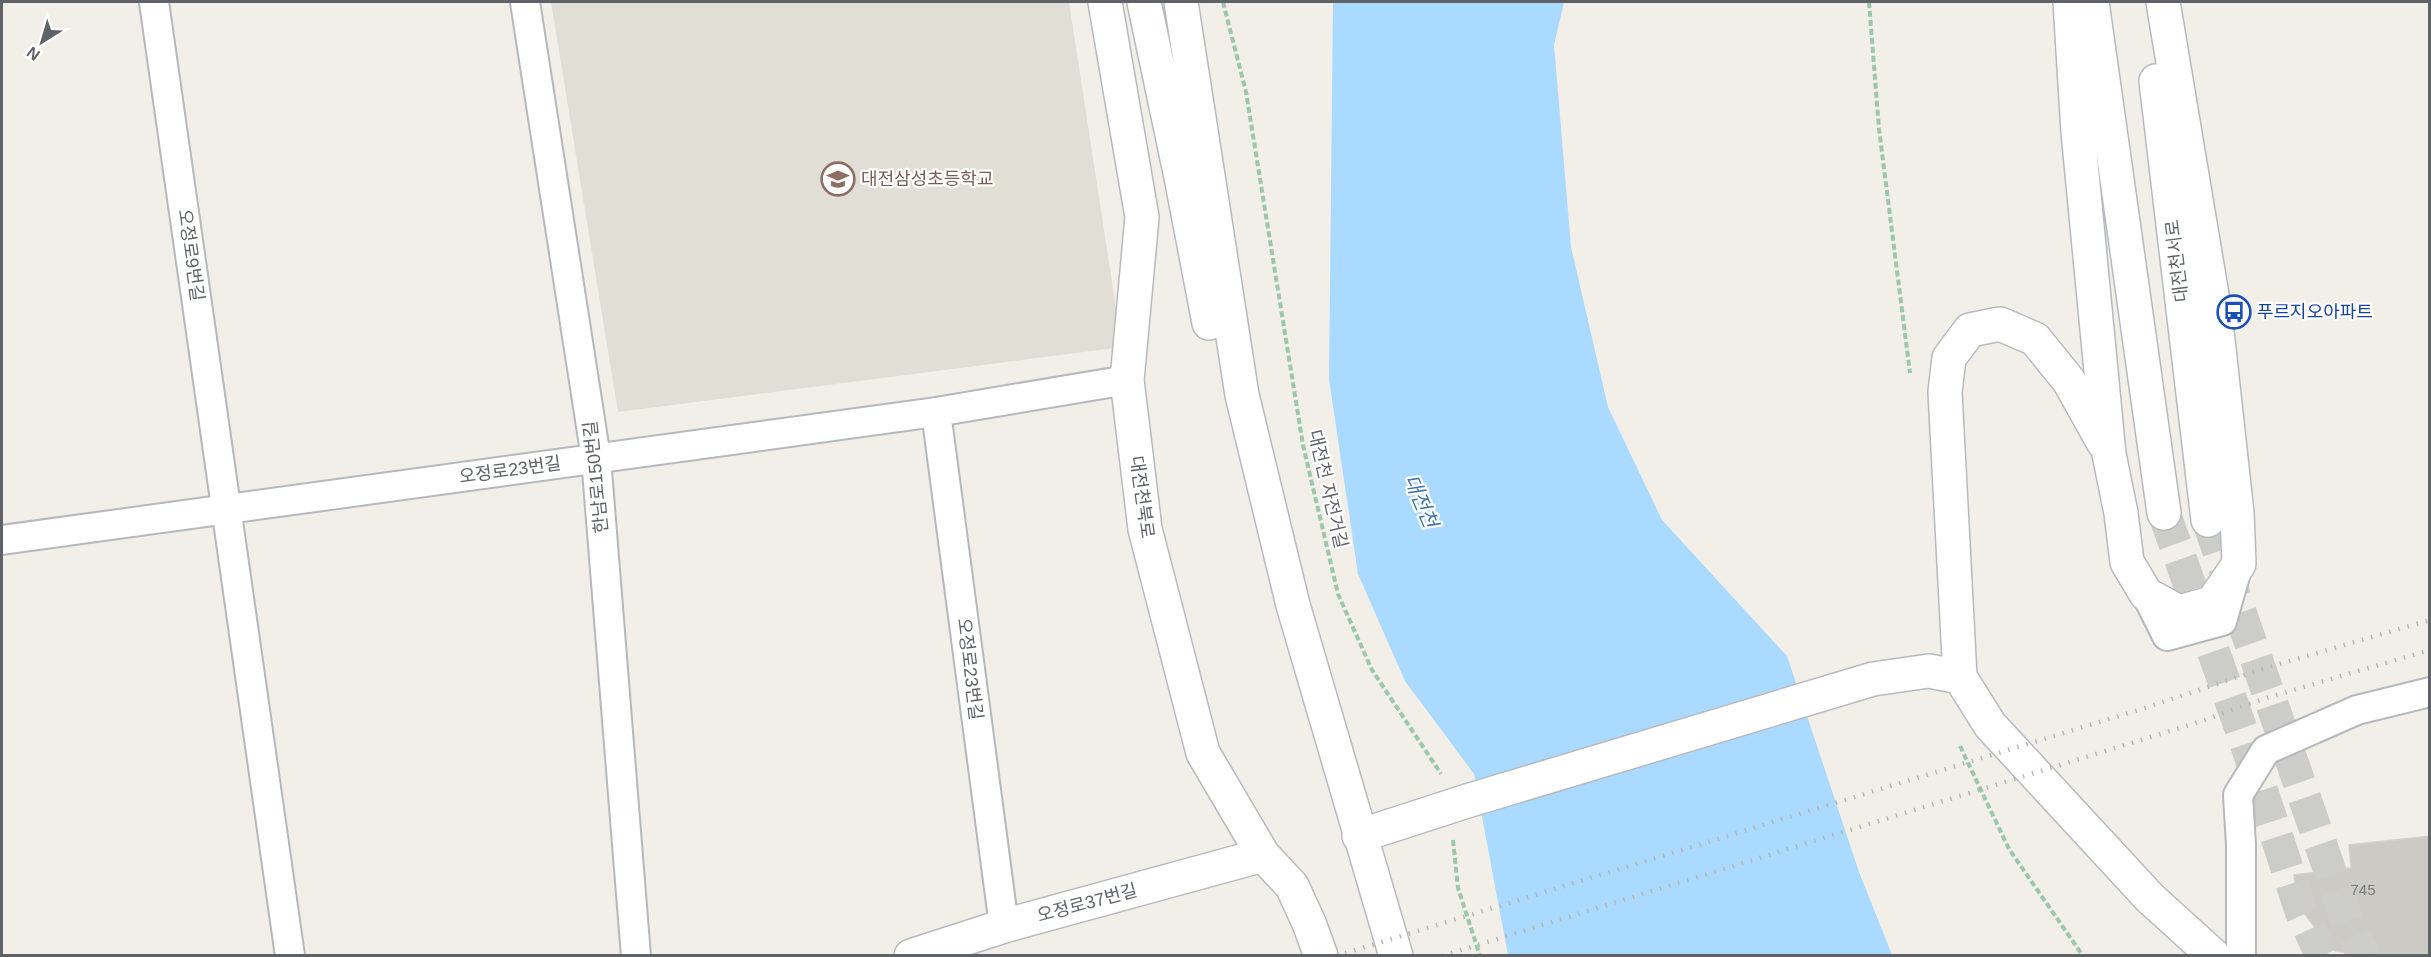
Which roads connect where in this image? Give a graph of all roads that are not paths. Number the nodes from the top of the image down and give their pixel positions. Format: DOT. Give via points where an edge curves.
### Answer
graph roads {
  1 [pos="154,2"];
  2 [pos="525,2"];
  3 [pos="1105,2"];
  4 [pos="1144,2"];
  5 [pos="1181,2"];
  6 [pos="2070,2"];
  7 [pos="2092,2"];
  8 [pos="2147,2"];
  9 [pos="2163,2"];
  10 [pos="1127,380"];
  11 [pos="936,412"];
  12 [pos="2109,454"];
  13 [pos="596,458"];
  14 [pos="227,508"];
  15 [pos="2164,513"];
  16 [pos="2208,520"];
  17 [pos="2,540"];
  18 [pos="1293,605"];
  19 [pos="1960,677"];
  20 [pos="2430,692"];
  21 [pos="1359,836"];
  22 [pos="1263,855"];
  23 [pos="1004,926"];
  24 [pos="290,956"];
  25 [pos="636,956"];
  26 [pos="911,956"];
  27 [pos="1321,956"];
  28 [pos="1396,956"];
  29 [pos="2214,956"];
  30 [pos="2241,956"];
  1 -- 14 [label="street, 오정로9번길"];
  2 -- 13 [label="street, 한남로150번길"];
  3 -- 10 [label="main road, 대전천북로" via="1142,217"];
  4 -- 18 [label="main road" via="1229,431"];
  5 -- 18 [label="main road" via="1242,395"];
  6 -- 12 [label="main road" via="2078,132"];
  7 -- 15 [label="main road"];
  8 -- 16 [label="main road, 대전천서로"];
  9 -- 12 [label="main road" via="2215,313 2237,513 2239,564 2212,603 2179,612 2146,594 2127,562"];
  10 -- 11 [label="street, 오정로23번길"];
  10 -- 22 [label="main road, 대전천북로" via="1145,529 1203,753"];
  11 -- 13 [label="street, 오정로23번길"];
  11 -- 23 [label="street, 오정로23번길"];
  12 -- 19 [label="main road" via="2069,381 2035,339 2000,324 1970,330 1949,358 1945,392"];
  13 -- 14 [label="street, 오정로23번길"];
  13 -- 25 [label="street, 한남로150번길"];
  14 -- 17 [label="street, 오정로23번길"];
  14 -- 24 [label="street"];
  18 -- 21 [label="main road"];
  19 -- 21 [label="main road" via="1929,671 1873,679"];
  19 -- 29 [label="main road" via="1990,725 2150,898"];
  20 -- 30 [label="street" via="2357,711 2266,750 2238,795"];
  21 -- 28 [label="main road"];
  22 -- 23 [label="main road, 오정로37번길"];
  22 -- 27 [label="main road, 대전천북로" via="1292,886"];
  23 -- 26 [label="main road, 오정로37번길"];
}
